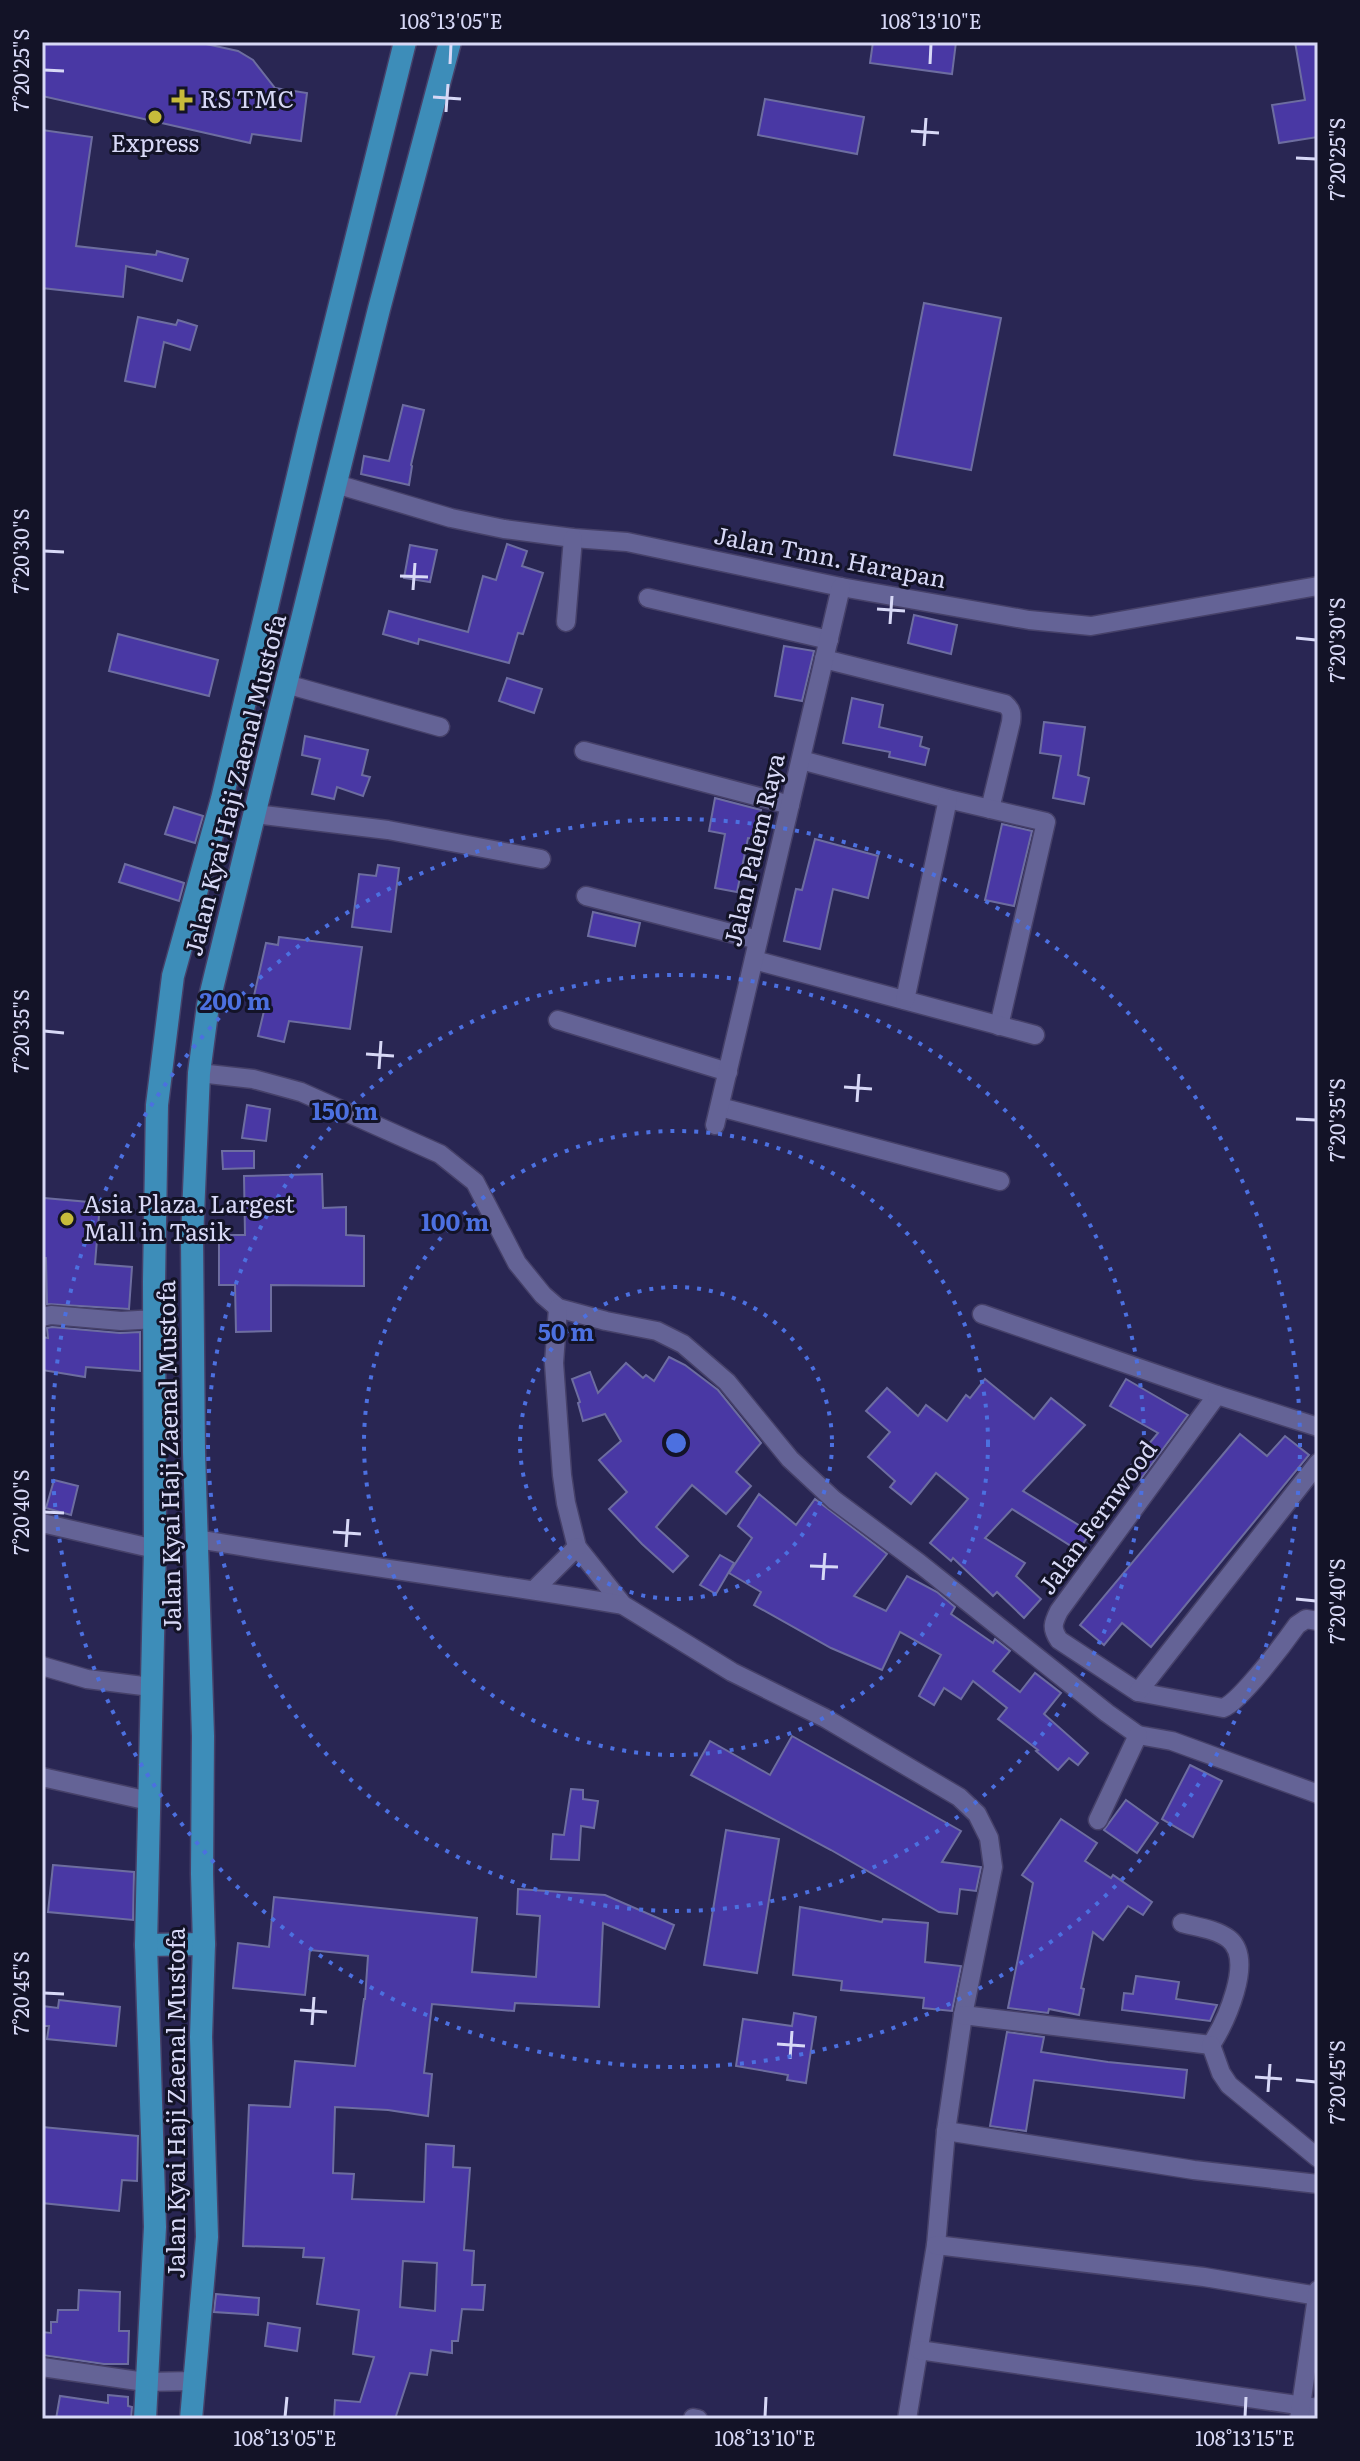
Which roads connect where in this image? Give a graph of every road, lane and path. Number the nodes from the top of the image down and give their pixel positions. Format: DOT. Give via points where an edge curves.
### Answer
graph roads {
  1 [pos="405,42"];
  2 [pos="450,42"];
  3 [pos="343,298"];
  4 [pos="379,309"];
  5 [pos="336,484"];
  6 [pos="290,511"];
  7 [pos="327,521"];
  8 [pos="573,538"];
  9 [pos="1318,586"];
  10 [pos="841,587"];
  11 [pos="648,598"];
  12 [pos="566,622"];
  13 [pos="829,640"];
  14 [pos="824,659"];
  15 [pos="286,684"];
  16 [pos="440,727"];
  17 [pos="584,751"];
  18 [pos="801,760"];
  19 [pos="948,799"];
  20 [pos="790,805"];
  21 [pos="990,809"];
  22 [pos="255,814"];
  23 [pos="541,859"];
  24 [pos="586,896"];
  25 [pos="186,933"];
  26 [pos="758,940"];
  27 [pos="222,950"];
  28 [pos="754,960"];
  29 [pos="905,1000"];
  30 [pos="558,1020"];
  31 [pos="999,1026"];
  32 [pos="1035,1035"];
  33 [pos="728,1072"];
  34 [pos="199,1073"];
  35 [pos="1000,1181"];
  36 [pos="154,1281"];
  37 [pos="193,1290"];
  38 [pos="558,1308"];
  39 [pos="982,1314"];
  40 [pos="42,1317"];
  41 [pos="156,1319"];
  42 [pos="1217,1395"];
  43 [pos="1318,1427"];
  44 [pos="1318,1463"];
  45 [pos="42,1523"];
  46 [pos="197,1539"];
  47 [pos="577,1547"];
  48 [pos="155,1549"];
  49 [pos="535,1589"];
  50 [pos="623,1605"];
  51 [pos="1318,1621"];
  52 [pos="42,1666"];
  53 [pos="151,1687"];
  54 [pos="1138,1692"];
  55 [pos="1138,1735"];
  56 [pos="42,1777"];
  57 [pos="1318,1794"];
  58 [pos="149,1801"];
  59 [pos="1098,1820"];
  60 [pos="1182,1923"];
  61 [pos="204,1944"];
  62 [pos="146,1945"];
  63 [pos="963,2015"];
  64 [pos="1211,2045"];
  65 [pos="946,2131"];
  66 [pos="1318,2158"];
  67 [pos="1318,2184"];
  68 [pos="936,2245"];
  69 [pos="1318,2294"];
  70 [pos="919,2350"];
  71 [pos="42,2367"];
  72 [pos="195,2381"];
  73 [pos="145,2382"];
  74 [pos="1306,2411"];
  75 [pos="145,2419"];
  76 [pos="191,2419"];
  77 [pos="907,2419"];
  1 -- 3 [label="main road, Jalan Kyai Haji Zaenal Mustofa"];
  2 -- 4 [label="main road, Jalan Kyai Haji Zaenal Mustofa"];
  3 -- 4 [label="main road"];
  3 -- 6 [label="main road, Jalan Kyai Haji Zaenal Mustofa"];
  4 -- 5 [label="main road, Jalan Kyai Haji Zaenal Mustofa"];
  5 -- 7 [label="main road, Jalan Kyai Haji Zaenal Mustofa"];
  5 -- 8 [label="street, Jalan Tmn. Harapan" via="476,524"];
  6 -- 7 [label="main road"];
  6 -- 25 [label="main road, Jalan Kyai Haji Zaenal Mustofa"];
  7 -- 15 [label="main road, Jalan Kyai Haji Zaenal Mustofa"];
  8 -- 10 [label="street, Jalan Tmn. Harapan" via="627,542"];
  8 -- 12 [label="street"];
  9 -- 10 [label="street, Jalan Tmn. Harapan" via="1091,626"];
  10 -- 13 [label="street, Jalan Palem Raya"];
  11 -- 13 [label="street"];
  13 -- 14 [label="street, Jalan Palem Raya"];
  14 -- 18 [label="street, Jalan Palem Raya"];
  14 -- 21 [label="street" via="1005,704 1012,711 1011,722"];
  15 -- 16 [label="street"];
  15 -- 22 [label="main road, Jalan Kyai Haji Zaenal Mustofa"];
  17 -- 20 [label="street"];
  18 -- 19 [label="street"];
  18 -- 20 [label="street, Jalan Palem Raya"];
  19 -- 21 [label="street"];
  19 -- 29 [label="street"];
  20 -- 26 [label="street, Jalan Palem Raya"];
  21 -- 31 [label="street" via="1046,822"];
  22 -- 23 [label="street" via="388,830"];
  22 -- 27 [label="main road, Jalan Kyai Haji Zaenal Mustofa"];
  24 -- 26 [label="street"];
  25 -- 27 [label="main road"];
  25 -- 36 [label="main road, Jalan Kyai Haji Zaenal Mustofa" via="173,976 157,1105"];
  26 -- 28 [label="street, Jalan Palem Raya"];
  27 -- 34 [label="main road, Jalan Kyai Haji Zaenal Mustofa"];
  28 -- 29 [label="street"];
  28 -- 33 [label="street, Jalan Palem Raya"];
  29 -- 31 [label="street"];
  30 -- 33 [label="street"];
  31 -- 32 [label="street"];
  33 -- 35 [label="street, Jalan Palem Raya" via="717,1116"];
  34 -- 37 [label="main road, Jalan Kyai Haji Zaenal Mustofa"];
  34 -- 38 [label="street" via="301,1092 440,1154 475,1182 517,1263"];
  36 -- 37 [label="main road"];
  36 -- 41 [label="main road, Jalan Kyai Haji Zaenal Mustofa"];
  37 -- 46 [label="main road, Jalan Kyai Haji Zaenal Mustofa"];
  38 -- 47 [label="street" via="554,1363 562,1475"];
  38 -- 55 [label="street" via="657,1331 683,1344 727,1382 790,1459 834,1500"];
  39 -- 42 [label="street"];
  40 -- 41 [label="street"];
  41 -- 48 [label="main road, Jalan Kyai Haji Zaenal Mustofa"];
  42 -- 43 [label="street"];
  42 -- 54 [label="street, Jalan Fernwood" via="1053,1624 1059,1640"];
  44 -- 54 [label="street"];
  45 -- 48 [label="street"];
  46 -- 49 [label="street"];
  46 -- 61 [label="main road, Jalan Kyai Haji Zaenal Mustofa"];
  47 -- 49 [label="street"];
  47 -- 50 [label="street"];
  48 -- 53 [label="main road, Jalan Kyai Haji Zaenal Mustofa"];
  49 -- 50 [label="street"];
  50 -- 63 [label="street" via="732,1672 825,1718 959,1797 977,1814 989,1838 993,1867"];
  51 -- 54 [label="street" via="1306,1619 1297,1625 1230,1706"];
  52 -- 53 [label="street" via="87,1679"];
  53 -- 58 [label="main road, Jalan Kyai Haji Zaenal Mustofa"];
  55 -- 57 [label="street" via="1172,1741"];
  55 -- 59 [label="street"];
  56 -- 58 [label="street"];
  58 -- 62 [label="main road, Jalan Kyai Haji Zaenal Mustofa"];
  60 -- 64 [label="street" via="1211,1930 1237,1950 1236,1987"];
  61 -- 62 [label="main road"];
  61 -- 72 [label="main road, Jalan Kyai Haji Zaenal Mustofa" via="207,2237"];
  62 -- 73 [label="main road, Jalan Kyai Haji Zaenal Mustofa" via="155,2227"];
  63 -- 64 [label="street"];
  63 -- 65 [label="street"];
  64 -- 66 [label="street" via="1229,2085"];
  65 -- 67 [label="street"];
  65 -- 68 [label="street"];
  68 -- 69 [label="street"];
  68 -- 70 [label="street"];
  69 -- 74 [label="street"];
  70 -- 74 [label="street"];
  70 -- 77 [label="street"];
  71 -- 73 [label="street"];
  72 -- 73 [label="street"];
  72 -- 76 [label="main road, Jalan Kyai Haji Zaenal Mustofa"];
  73 -- 75 [label="main road, Jalan Kyai Haji Zaenal Mustofa"];
}
